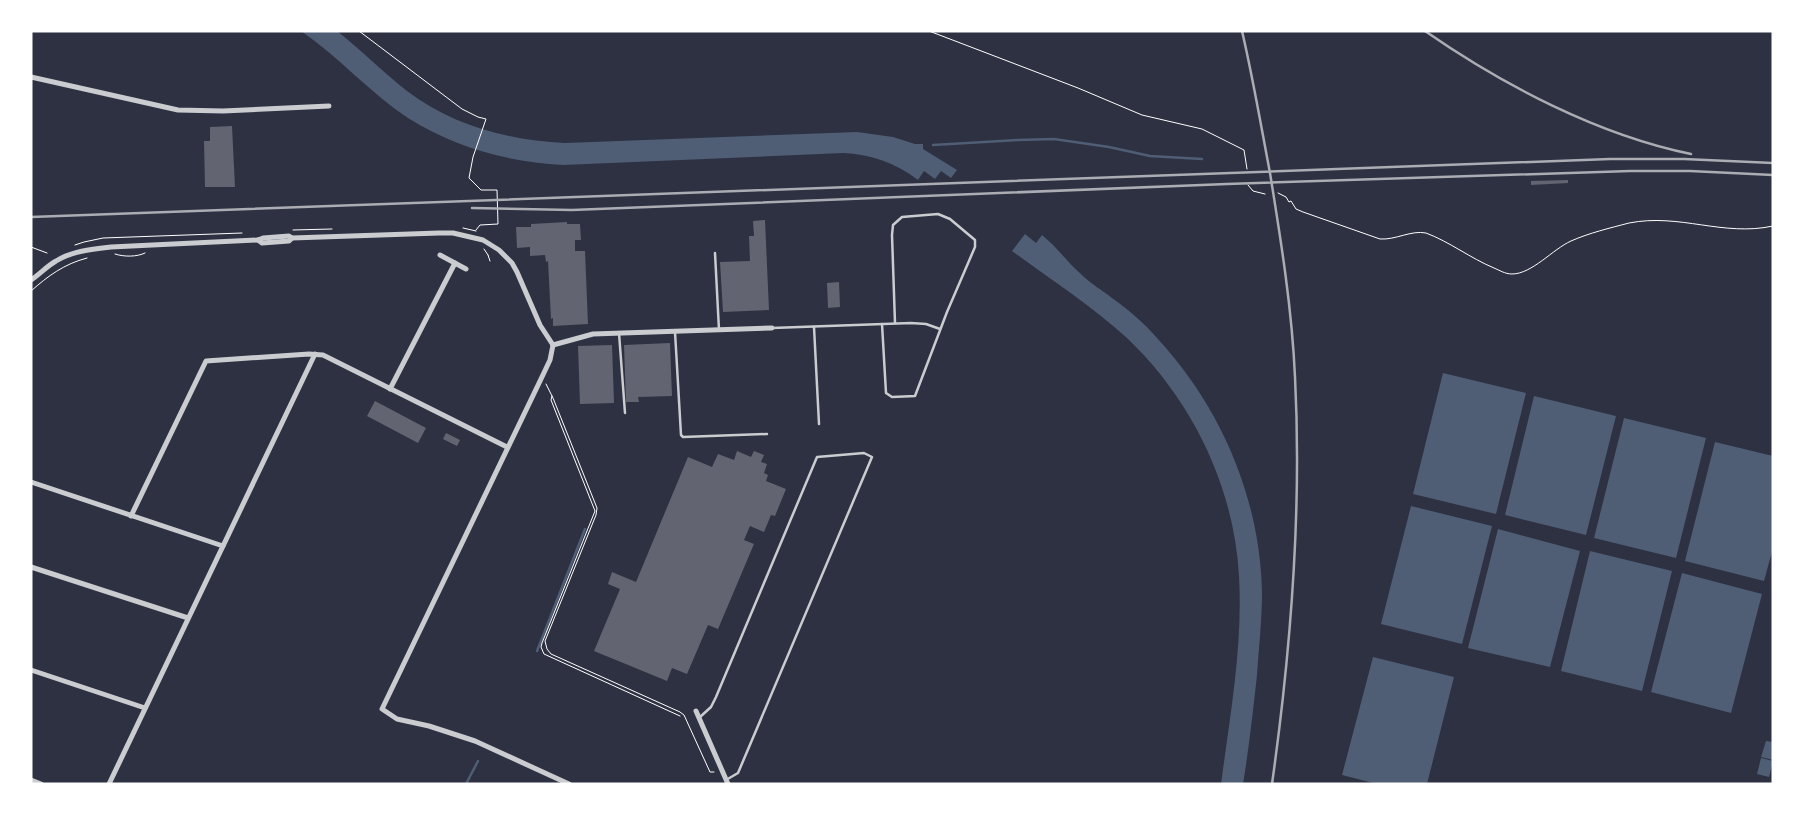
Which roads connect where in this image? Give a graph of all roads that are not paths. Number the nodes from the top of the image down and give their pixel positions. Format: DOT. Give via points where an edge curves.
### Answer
graph roads {
  1 [pos="31,77"];
  2 [pos="329,106"];
  3 [pos="715,252"];
  4 [pos="440,255"];
  5 [pos="455,263"];
  6 [pos="466,269"];
  7 [pos="31,280"];
  8 [pos="895,323"];
  9 [pos="882,324"];
  10 [pos="814,326"];
  11 [pos="772,328"];
  12 [pos="719,330"];
  13 [pos="940,330"];
  14 [pos="675,331"];
  15 [pos="620,333"];
  16 [pos="552,345"];
  17 [pos="315,354"];
  18 [pos="390,389"];
  19 [pos="625,413"];
  20 [pos="819,424"];
  21 [pos="767,434"];
  22 [pos="507,447"];
  23 [pos="31,482"];
  24 [pos="131,516"];
  25 [pos="223,546"];
  26 [pos="31,567"];
  27 [pos="188,618"];
  28 [pos="31,670"];
  29 [pos="145,708"];
  30 [pos="696,711"];
  31 [pos="700,717"];
  32 [pos="31,780"];
  33 [pos="727,782"];
  34 [pos="41,784"];
  35 [pos="109,784"];
  36 [pos="569,784"];
  1 -- 2 [label="street" via="178,110"];
  3 -- 12 [label="lane"];
  4 -- 5 [label="street"];
  5 -- 6 [label="street"];
  5 -- 18 [label="street"];
  7 -- 16 [label="street" via="57,260 89,250 258,240 262,243 292,238 453,233 483,240 512,263"];
  8 -- 9 [label="lane"];
  8 -- 13 [label="lane" via="926,324"];
  8 -- 13 [label="lane" via="893,224 902,217 938,214 950,219 975,240 975,247"];
  9 -- 10 [label="lane"];
  9 -- 13 [label="lane" via="886,393 892,397 915,396"];
  10 -- 11 [label="lane"];
  10 -- 20 [label="lane"];
  11 -- 12 [label="street"];
  12 -- 14 [label="street"];
  14 -- 15 [label="street"];
  14 -- 21 [label="lane" via="681,436"];
  15 -- 16 [label="street" via="593,334"];
  15 -- 19 [label="lane"];
  16 -- 22 [label="street" via="550,360"];
  17 -- 18 [label="street"];
  17 -- 24 [label="street" via="206,361"];
  17 -- 25 [label="street"];
  18 -- 22 [label="street"];
  22 -- 36 [label="street" via="382,709 397,719 475,740"];
  23 -- 24 [label="street"];
  24 -- 25 [label="street"];
  25 -- 27 [label="street"];
  26 -- 27 [label="street"];
  27 -- 29 [label="street"];
  28 -- 29 [label="street"];
  29 -- 35 [label="street"];
  30 -- 31 [label="street"];
  31 -- 33 [label="street"];
  31 -- 33 [label="lane" via="716,697 817,457 864,453 872,457 738,773"];
  32 -- 34 [label="street"];
}
